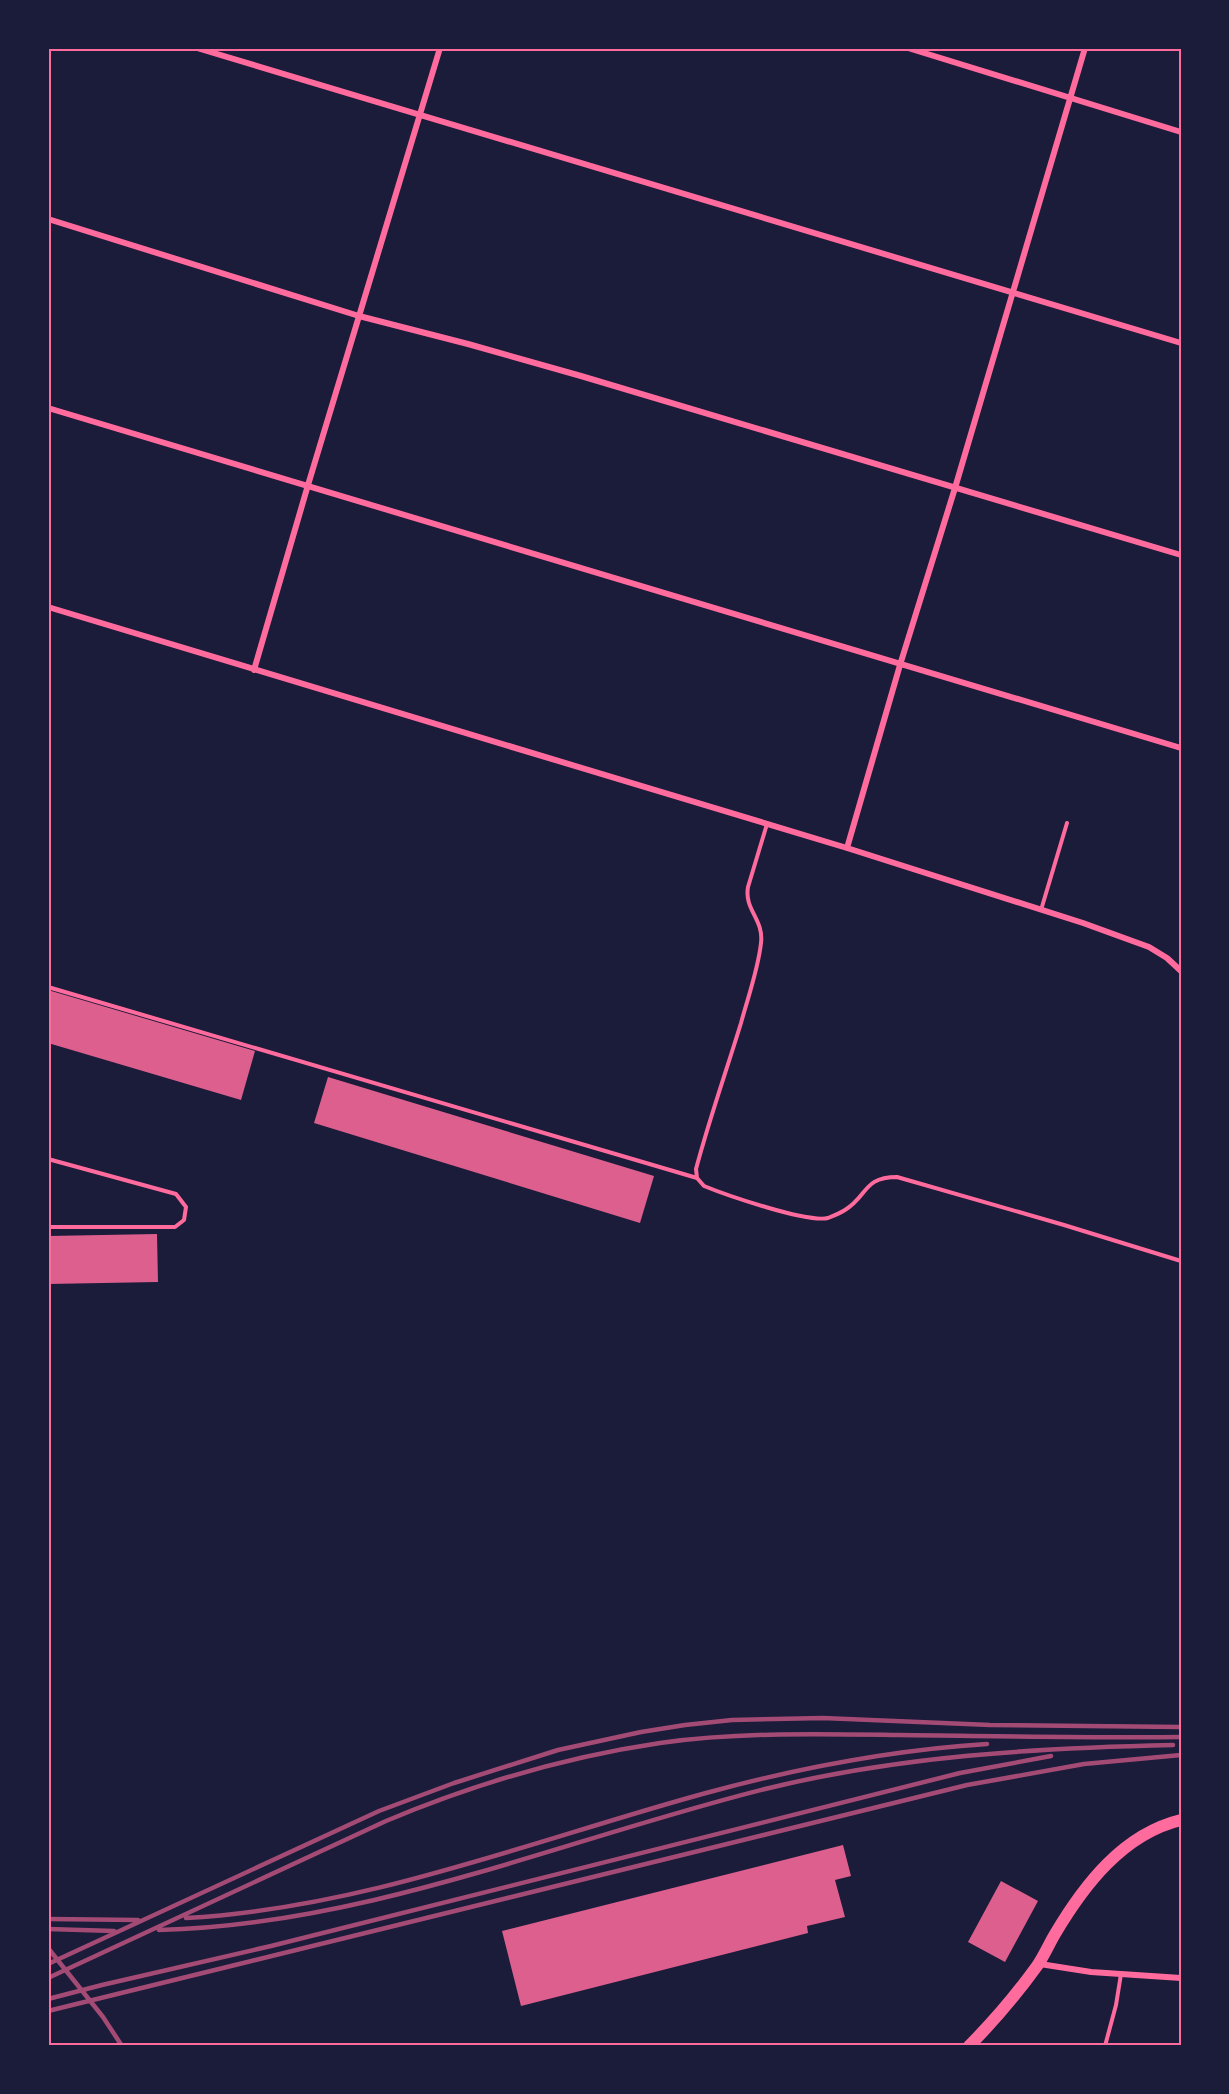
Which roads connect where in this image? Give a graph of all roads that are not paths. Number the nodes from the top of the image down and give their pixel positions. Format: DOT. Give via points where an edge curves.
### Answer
graph roads {
  1 [pos="197,48"];
  2 [pos="440,48"];
  3 [pos="908,48"];
  4 [pos="1085,48"];
  5 [pos="1070,99"];
  6 [pos="420,114"];
  7 [pos="1181,132"];
  8 [pos="48,219"];
  9 [pos="1012,294"];
  10 [pos="359,316"];
  11 [pos="1181,343"];
  12 [pos="48,408"];
  13 [pos="308,485"];
  14 [pos="955,488"];
  15 [pos="1181,555"];
  16 [pos="48,607"];
  17 [pos="900,664"];
  18 [pos="254,670"];
  19 [pos="1181,748"];
  20 [pos="1067,823"];
  21 [pos="767,824"];
  22 [pos="847,848"];
  23 [pos="1041,910"];
  24 [pos="1181,971"];
  25 [pos="48,987"];
  26 [pos="48,1159"];
  27 [pos="697,1178"];
  28 [pos="48,1227"];
  29 [pos="1181,1261"];
  30 [pos="1181,1820"];
  31 [pos="1039,1964"];
  32 [pos="1121,1974"];
  33 [pos="1181,1978"];
  34 [pos="969,2046"];
  35 [pos="1105,2046"];
  1 -- 6 [label="street"];
  2 -- 6 [label="street"];
  3 -- 5 [label="street"];
  4 -- 5 [label="street"];
  5 -- 7 [label="street"];
  5 -- 9 [label="street"];
  6 -- 9 [label="street"];
  6 -- 10 [label="street"];
  8 -- 10 [label="street"];
  9 -- 11 [label="street"];
  9 -- 14 [label="street"];
  10 -- 13 [label="street"];
  10 -- 14 [label="street" via="570,373"];
  12 -- 13 [label="street"];
  13 -- 17 [label="street"];
  13 -- 18 [label="street"];
  14 -- 15 [label="street"];
  14 -- 17 [label="street"];
  16 -- 18 [label="street"];
  17 -- 19 [label="street"];
  17 -- 22 [label="street"];
  18 -- 21 [label="street"];
  20 -- 23 [label="lane"];
  21 -- 22 [label="street"];
  21 -- 27 [label="lane" via="746,897 761,926 761,944 700,1153"];
  22 -- 23 [label="street"];
  23 -- 24 [label="street" via="1149,947"];
  25 -- 27 [label="lane"];
  26 -- 28 [label="lane" via="176,1194 186,1207 184,1220 175,1227"];
  27 -- 29 [label="lane" via="714,1190 817,1219 847,1209 879,1179 897,1177"];
  30 -- 31 [label="main road" via="1153,1830 1124,1848 1104,1867 1066,1917"];
  31 -- 32 [label="street"];
  31 -- 34 [label="main road" via="1003,2011"];
  32 -- 33 [label="street"];
  32 -- 35 [label="lane"];
}
